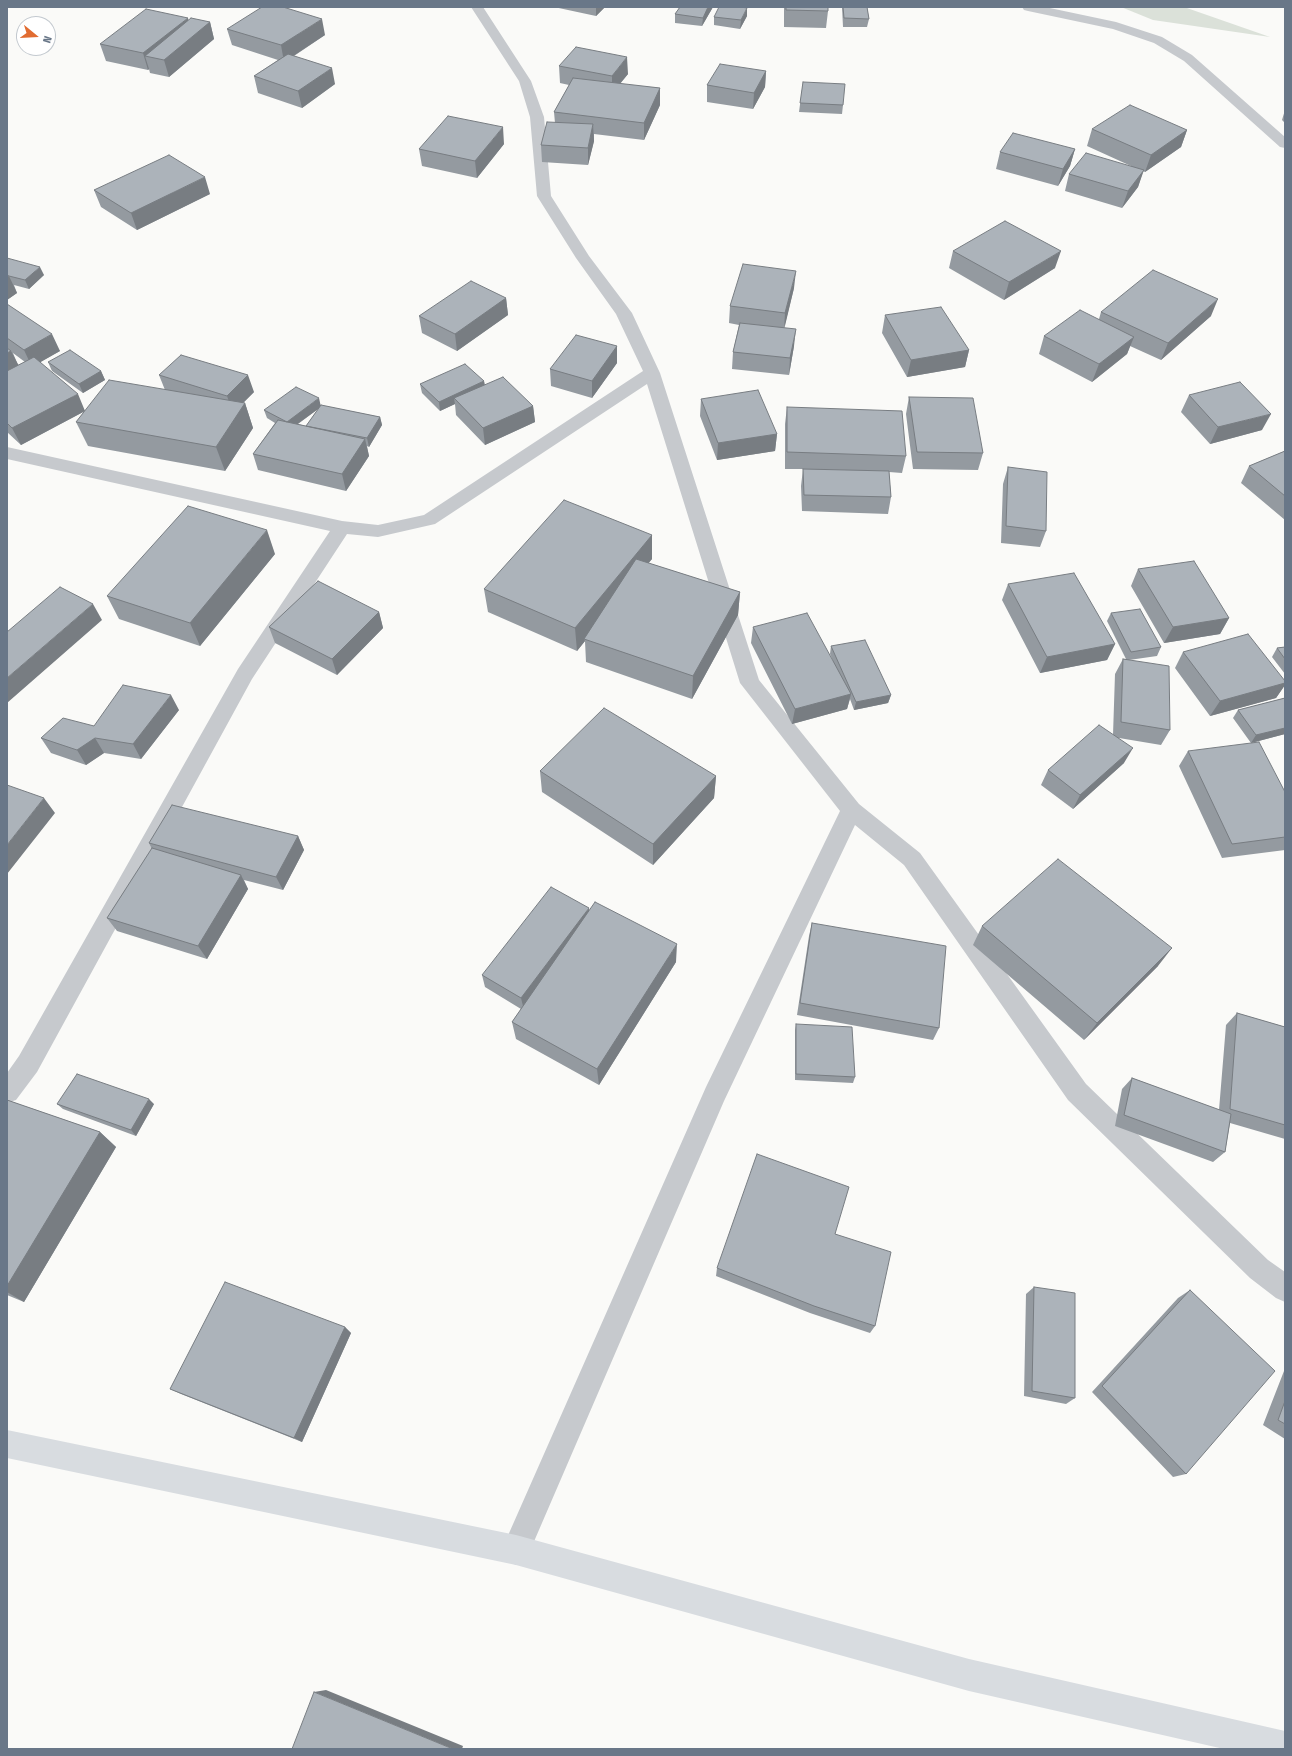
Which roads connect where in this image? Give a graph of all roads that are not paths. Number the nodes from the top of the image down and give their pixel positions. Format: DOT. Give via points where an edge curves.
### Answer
graph roads {
  1 [pos="477,7"];
  2 [pos="1028,7"];
  3 [pos="1285,144"];
  4 [pos="652,373"];
  5 [pos="7,452"];
  6 [pos="342,527"];
  7 [pos="851,810"];
  8 [pos="7,1092"];
  9 [pos="1285,1289"];
  10 [pos="7,1444"];
  11 [pos="516,1550"];
  12 [pos="1285,1747"];
  1 -- 4 [label="street" via="525,81 537,117 544,196 583,258 624,313"];
  2 -- 3 [label="street" via="1116,26 1158,40 1188,58"];
  4 -- 6 [label="street" via="429,520 378,531"];
  4 -- 7 [label="street" via="750,683"];
  5 -- 6 [label="street"];
  6 -- 8 [label="street" via="245,674 28,1064"];
  7 -- 9 [label="street" via="912,859 1077,1092 1259,1269"];
  7 -- 11 [label="street" via="715,1096"];
  10 -- 11 [label="main road"];
  11 -- 12 [label="main road" via="969,1675"];
}
